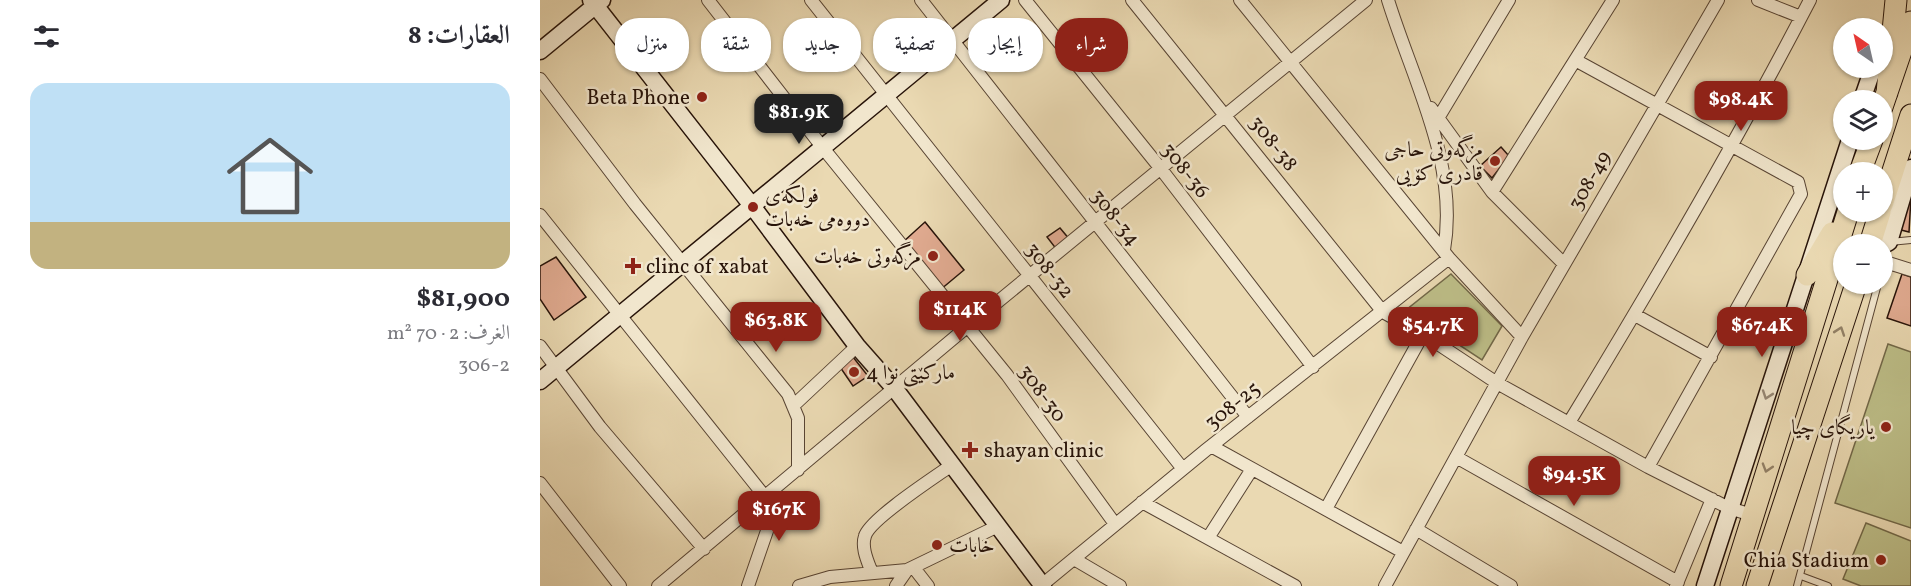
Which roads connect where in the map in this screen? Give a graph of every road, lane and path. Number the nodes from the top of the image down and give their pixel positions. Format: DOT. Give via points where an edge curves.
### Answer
graph roads {
  1 [pos="708,0"];
  2 [pos="811,0"];
  3 [pos="921,0"];
  4 [pos="1000,0"];
  5 [pos="1025,0"];
  6 [pos="1131,0"];
  7 [pos="1239,0"];
  8 [pos="1366,0"];
  9 [pos="1388,0"];
  10 [pos="1509,0"];
  11 [pos="1613,0"];
  12 [pos="1718,0"];
  13 [pos="1758,0"];
  14 [pos="1810,0"];
  15 [pos="1895,0"];
  16 [pos="596,2"];
  17 [pos="1351,4"];
  18 [pos="1801,17"];
  19 [pos="935,18"];
  20 [pos="1889,18"];
  21 [pos="1911,22"];
  22 [pos="956,37"];
  23 [pos="956,45"];
  24 [pos="540,51"];
  25 [pos="1292,61"];
  26 [pos="1577,61"];
  27 [pos="914,72"];
  28 [pos="540,79"];
  29 [pos="1420,89"];
  30 [pos="1886,90"];
  31 [pos="1888,90"];
  32 [pos="886,96"];
  33 [pos="1655,105"];
  34 [pos="1226,115"];
  35 [pos="1911,115"];
  36 [pos="1437,120"];
  37 [pos="1732,145"];
  38 [pos="823,148"];
  39 [pos="1847,150"];
  40 [pos="1911,168"];
  41 [pos="1161,169"];
  42 [pos="1893,170"];
  43 [pos="1492,192"];
  44 [pos="753,207"];
  45 [pos="540,215"];
  46 [pos="1840,222"];
  47 [pos="1843,222"];
  48 [pos="1096,223"];
  49 [pos="1889,234"];
  50 [pos="1911,240"];
  51 [pos="1893,249"];
  52 [pos="1447,254"];
  53 [pos="1893,260"];
  54 [pos="684,264"];
  55 [pos="1564,264"];
  56 [pos="1911,270"];
  57 [pos="1807,275"];
  58 [pos="1030,276"];
  59 [pos="1853,294"];
  60 [pos="1875,294"];
  61 [pos="1383,312"];
  62 [pos="1635,315"];
  63 [pos="619,317"];
  64 [pos="967,327"];
  65 [pos="1422,334"];
  66 [pos="1522,337"];
  67 [pos="540,346"];
  68 [pos="857,346"];
  69 [pos="1710,357"];
  70 [pos="557,367"];
  71 [pos="1313,367"];
  72 [pos="540,381"];
  73 [pos="1497,382"];
  74 [pos="895,389"];
  75 [pos="793,406"];
  76 [pos="1248,417"];
  77 [pos="1570,421"];
  78 [pos="1211,446"];
  79 [pos="1456,458"];
  80 [pos="952,465"];
  81 [pos="1648,467"];
  82 [pos="1183,469"];
  83 [pos="1252,469"];
  84 [pos="798,470"];
  85 [pos="540,483"];
  86 [pos="770,494"];
  87 [pos="1712,499"];
  88 [pos="1142,502"];
  89 [pos="1729,508"];
  90 [pos="1326,509"];
  91 [pos="1752,515"];
  92 [pos="1115,524"];
  93 [pos="998,526"];
  94 [pos="1416,529"];
  95 [pos="1208,538"];
  96 [pos="704,549"];
  97 [pos="1403,552"];
  98 [pos="1074,559"];
  99 [pos="910,569"];
  100 [pos="872,573"];
  101 [pos="1801,576"];
  102 [pos="1677,584"];
  103 [pos="620,586"];
  104 [pos="658,586"];
  105 [pos="748,586"];
  106 [pos="799,586"];
  107 [pos="896,586"];
  108 [pos="928,586"];
  109 [pos="1042,586"];
  110 [pos="1120,586"];
  111 [pos="1295,586"];
  112 [pos="1384,586"];
  113 [pos="1511,586"];
  114 [pos="1705,586"];
  115 [pos="1731,586"];
  116 [pos="1757,586"];
  117 [pos="1797,586"];
  118 [pos="1828,586"];
  1 -- 38 [label="street, 308-30"];
  2 -- 32 [label="street, 308-32"];
  3 -- 19 [label="street, 308-34"];
  4 -- 22 [label="street"];
  5 -- 41 [label="street, 308-36"];
  6 -- 34 [label="street, 308-38"];
  7 -- 25 [label="street"];
  8 -- 17 [label="street"];
  9 -- 29 [label="street"];
  10 -- 36 [label="street"];
  11 -- 26 [label="street"];
  12 -- 33 [label="street, 308-49"];
  13 -- 18 [label="street"];
  14 -- 18 [label="street"];
  15 -- 20 [label="street"];
  15 -- 30 [label="highway"];
  16 -- 24 [label="street"];
  16 -- 44 [label="street"];
  17 -- 25 [label="street"];
  18 -- 37 [label="street"];
  21 -- 31 [label="highway"];
  23 -- 48 [label="street, 308-34"];
  25 -- 34 [label="street"];
  25 -- 52 [label="street"];
  26 -- 33 [label="street"];
  26 -- 43 [label="street" via="1569,67"];
  27 -- 32 [label="street"];
  28 -- 54 [label="street"];
  29 -- 36 [label="street"];
  29 -- 52 [label="street" via="1446,182"];
  32 -- 38 [label="street"];
  32 -- 58 [label="street, 308-32"];
  33 -- 37 [label="street"];
  33 -- 55 [label="street, 308-49"];
  34 -- 41 [label="street"];
  34 -- 61 [label="street, 308-38"];
  35 -- 42 [label="highway"];
  36 -- 43 [label="street"];
  37 -- 62 [label="street"];
  37 -- 69 [label="street" via="1798,182 1801,194"];
  38 -- 44 [label="street"];
  38 -- 64 [label="street, 308-30"];
  39 -- 57 [label="street"];
  40 -- 49 [label="street"];
  41 -- 48 [label="street"];
  41 -- 71 [label="street, 308-36"];
  43 -- 55 [label="street"];
  44 -- 54 [label="street"];
  44 -- 68 [label="street"];
  45 -- 63 [label="street"];
  46 -- 57 [label="highway"];
  47 -- 91 [label="highway, one-way"];
  48 -- 58 [label="street"];
  48 -- 76 [label="street, 308-34"];
  50 -- 51 [label="lane"];
  52 -- 61 [label="street, 308-25"];
  52 -- 66 [label="street"];
  53 -- 56 [label="street"];
  54 -- 63 [label="street"];
  54 -- 75 [label="street" via="766,364"];
  55 -- 66 [label="street, 308-49"];
  57 -- 89 [label="street, one-way"];
  58 -- 64 [label="street"];
  58 -- 82 [label="street, 308-32"];
  116 -- 59 [label="highway, one-way"];
  60 -- 101 [label="lane"];
  61 -- 65 [label="street"];
  61 -- 71 [label="street, 308-25"];
  62 -- 69 [label="street"];
  62 -- 77 [label="street"];
  63 -- 70 [label="street"];
  63 -- 86 [label="street"];
  64 -- 74 [label="street"];
  64 -- 92 [label="street, 308-30" via="1007,375"];
  65 -- 73 [label="street"];
  65 -- 90 [label="street"];
  66 -- 73 [label="street, 308-49"];
  67 -- 70 [label="street"];
  68 -- 74 [label="street"];
  68 -- 75 [label="street"];
  69 -- 81 [label="street"];
  70 -- 72 [label="street"];
  70 -- 96 [label="street" via="600,427"];
  71 -- 76 [label="street, 308-25"];
  73 -- 77 [label="street"];
  73 -- 79 [label="street, 308-49"];
  74 -- 80 [label="street"];
  74 -- 84 [label="street"];
  75 -- 84 [label="street" via="798,418"];
  76 -- 78 [label="street, 308-25"];
  77 -- 81 [label="street"];
  78 -- 82 [label="street, 308-25"];
  78 -- 83 [label="street"];
  79 -- 94 [label="street, 308-49"];
  79 -- 102 [label="street"];
  80 -- 93 [label="street"];
  80 -- 100 [label="street" via="872,525 865,535 864,548"];
  81 -- 87 [label="street"];
  82 -- 88 [label="street, 308-25"];
  83 -- 90 [label="street"];
  83 -- 95 [label="street"];
  84 -- 86 [label="street"];
  85 -- 103 [label="street"];
  86 -- 96 [label="street"];
  86 -- 105 [label="street" via="769,525"];
  87 -- 89 [label="street"];
  87 -- 102 [label="street"];
  88 -- 92 [label="street, 308-25"];
  88 -- 95 [label="street"];
  89 -- 91 [label="street"];
  89 -- 114 [label="street"];
  90 -- 97 [label="street"];
  91 -- 115 [label="highway"];
  92 -- 98 [label="street, 308-25"];
  93 -- 99 [label="street"];
  93 -- 109 [label="street"];
  94 -- 97 [label="street, 308-49"];
  94 -- 113 [label="street"];
  95 -- 111 [label="street"];
  96 -- 104 [label="street"];
  97 -- 112 [label="street, 308-49"];
  98 -- 109 [label="street, 308-25"];
  98 -- 110 [label="street"];
  99 -- 100 [label="street"];
  99 -- 107 [label="street"];
  99 -- 108 [label="street"];
  100 -- 106 [label="street" via="830,577"];
  101 -- 117 [label="lane"];
  101 -- 118 [label="lane"];
}
